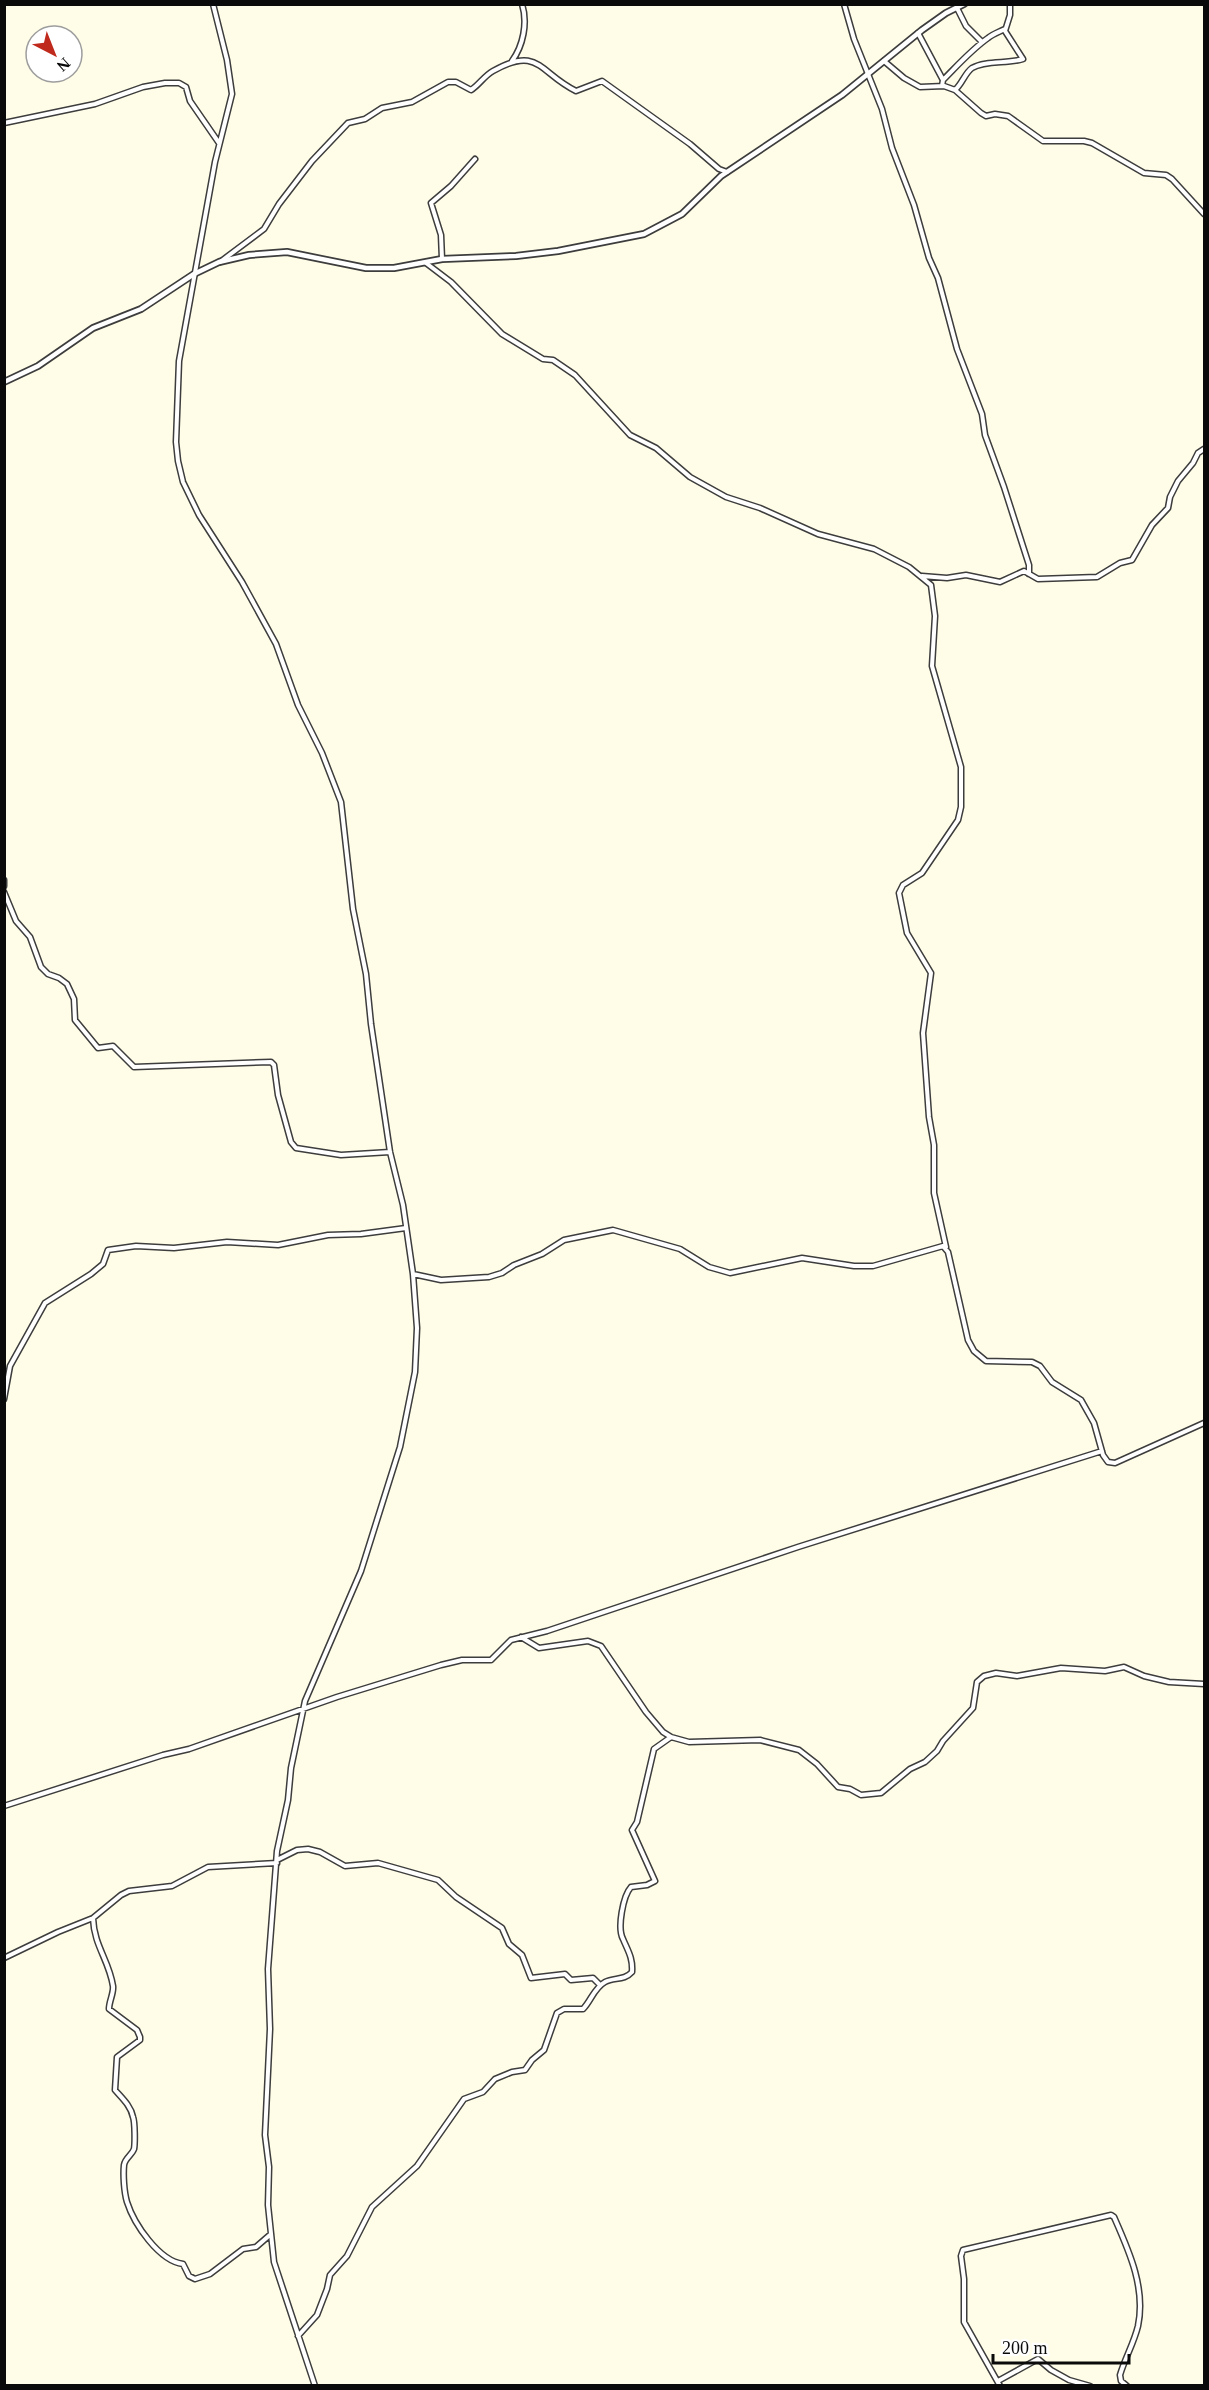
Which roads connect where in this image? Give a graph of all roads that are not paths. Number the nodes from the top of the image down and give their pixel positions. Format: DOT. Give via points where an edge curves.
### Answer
graph roads {
  1 [pos="213,4"];
  2 [pos="522,4"];
  3 [pos="844,4"];
  4 [pos="964,4"];
  5 [pos="1010,4"];
  6 [pos="957,8"];
  7 [pos="1005,29"];
  8 [pos="918,33"];
  9 [pos="982,42"];
  10 [pos="885,61"];
  11 [pos="511,62"];
  12 [pos="869,75"];
  13 [pos="943,80"];
  14 [pos="942,87"];
  15 [pos="955,90"];
  16 [pos="4,123"];
  17 [pos="219,144"];
  18 [pos="475,159"];
  19 [pos="728,172"];
  20 [pos="1204,214"];
  21 [pos="442,259"];
  22 [pos="219,262"];
  23 [pos="426,263"];
  24 [pos="194,274"];
  25 [pos="4,382"];
  26 [pos="1204,449"];
  27 [pos="1029,574"];
  28 [pos="921,576"];
  29 [pos="4,880"];
  30 [pos="4,886"];
  31 [pos="4,892"];
  32 [pos="390,1152"];
  33 [pos="406,1228"];
  34 [pos="946,1247"];
  35 [pos="413,1274"];
  36 [pos="4,1399"];
  37 [pos="1204,1423"];
  38 [pos="1102,1450"];
  39 [pos="521,1637"];
  40 [pos="1204,1684"];
  41 [pos="303,1710"];
  42 [pos="672,1737"];
  43 [pos="4,1806"];
  44 [pos="277,1862"];
  45 [pos="93,1918"];
  46 [pos="4,1958"];
  47 [pos="600,1985"];
  48 [pos="271,2234"];
  49 [pos="298,2336"];
  50 [pos="999,2383"];
  51 [pos="315,2385"];
  52 [pos="1090,2385"];
  53 [pos="1127,2385"];
  1 -- 17 [label="street" via="233,87"];
  2 -- 11 [label="street" via="522,39"];
  3 -- 12 [label="street"];
  4 -- 6 [label="street"];
  5 -- 7 [label="street"];
  6 -- 8 [label="street"];
  6 -- 9 [label="street" via="966,26"];
  7 -- 9 [label="street"];
  7 -- 15 [label="street" via="1023,59 974,67"];
  8 -- 10 [label="street"];
  8 -- 13 [label="street"];
  9 -- 13 [label="street"];
  10 -- 12 [label="street"];
  10 -- 14 [label="street" via="920,87"];
  11 -- 19 [label="street" via="532,61 576,91 602,81"];
  11 -- 22 [label="street" via="488,74 471,90 448,82 412,102 382,108 365,119 348,123 312,161 264,229"];
  12 -- 19 [label="street"];
  12 -- 27 [label="street" via="938,278 957,349 982,414 985,435 1027,557"];
  13 -- 14 [label="street"];
  14 -- 15 [label="street"];
  15 -- 20 [label="street" via="986,116 1008,116 1039,140 1086,141 1144,173 1170,177"];
  16 -- 17 [label="street" via="95,104 143,87 179,83 186,87 190,101"];
  17 -- 24 [label="street"];
  18 -- 21 [label="street" via="452,186 430,203 441,235"];
  19 -- 21 [label="street" via="682,214 644,234 558,251"];
  21 -- 23 [label="street"];
  22 -- 23 [label="street" via="287,252 366,268"];
  22 -- 24 [label="street"];
  23 -- 28 [label="street" via="443,274 502,334 575,375 630,435 656,448 690,477 726,497 818,534 873,549"];
  24 -- 25 [label="street" via="141,309 93,328 38,366"];
  24 -- 32 [label="street" via="179,361 176,442 180,473 199,515 276,644 341,802"];
  26 -- 27 [label="street" via="1178,481 1168,508 1152,525 1131,560 1097,578 1038,579"];
  27 -- 28 [label="street" via="1024,571 999,582 966,575"];
  28 -- 34 [label="street" via="933,591 932,666 961,767 962,800 958,820 948,836 922,873 903,885 899,893 907,933 931,973 923,1033 934,1144 934,1193"];
  29 -- 30 [label="street"];
  31 -- 32 [label="street" via="41,967 67,984 74,999 75,1020 98,1048 113,1046 134,1067 271,1062 291,1142 296,1148 340,1155"];
  32 -- 33 [label="street"];
  33 -- 35 [label="street"];
  33 -- 36 [label="street" via="328,1235 278,1245 227,1242 108,1250 101,1266 45,1303 10,1366"];
  34 -- 35 [label="street" via="873,1266 802,1258 730,1273 709,1267 680,1249 613,1230 564,1240 489,1277 441,1280"];
  34 -- 38 [label="street" via="974,1351 986,1361 1027,1361 1040,1366 1052,1382 1084,1404"];
  35 -- 41 [label="street" via="416,1364 402,1439 361,1571"];
  37 -- 38 [label="street" via="1114,1463 1108,1462"];
  38 -- 39 [label="street"];
  39 -- 41 [label="street" via="507,1643 491,1660 455,1661"];
  39 -- 42 [label="street" via="539,1648 588,1641 601,1646 646,1712"];
  40 -- 42 [label="street" via="1169,1682 1124,1667 1105,1671 1060,1668 1017,1676 984,1676 977,1682 975,1706 939,1749 876,1794 861,1795 838,1786 801,1751 760,1740 689,1742"];
  41 -- 43 [label="street"];
  41 -- 44 [label="street"];
  42 -- 47 [label="street" via="654,1748 632,1830 655,1881 631,1887 623,1906 621,1934 630,1952 632,1972"];
  44 -- 45 [label="street" via="208,1867 172,1886 136,1889 122,1895"];
  44 -- 47 [label="street" via="297,1850 308,1849 345,1866 378,1863 438,1880 502,1928 509,1944 521,1953 531,1978 565,1974 571,1980 593,1978"];
  44 -- 48 [label="street" via="268,1969 270,2029 265,2135"];
  45 -- 46 [label="street"];
  45 -- 48 [label="street" via="95,1937 113,1986 109,2009 140,2037 117,2057 115,2090 133,2115 134,2148 124,2163 126,2197 140,2230 154,2247 174,2263 183,2264 195,2279 210,2274 243,2250 256,2247"];
  47 -- 49 [label="street" via="583,2009 557,2013 544,2050 527,2068 495,2079 483,2092 461,2102 417,2166 369,2210 347,2256 330,2275 317,2315"];
  48 -- 49 [label="street" via="274,2262"];
  49 -- 51 [label="street"];
  50 -- 52 [label="street" via="1038,2359 1062,2376"];
  50 -- 53 [label="street" via="964,2322 963,2250 1111,2215 1128,2250 1138,2287 1137,2329 1120,2377"];
}
